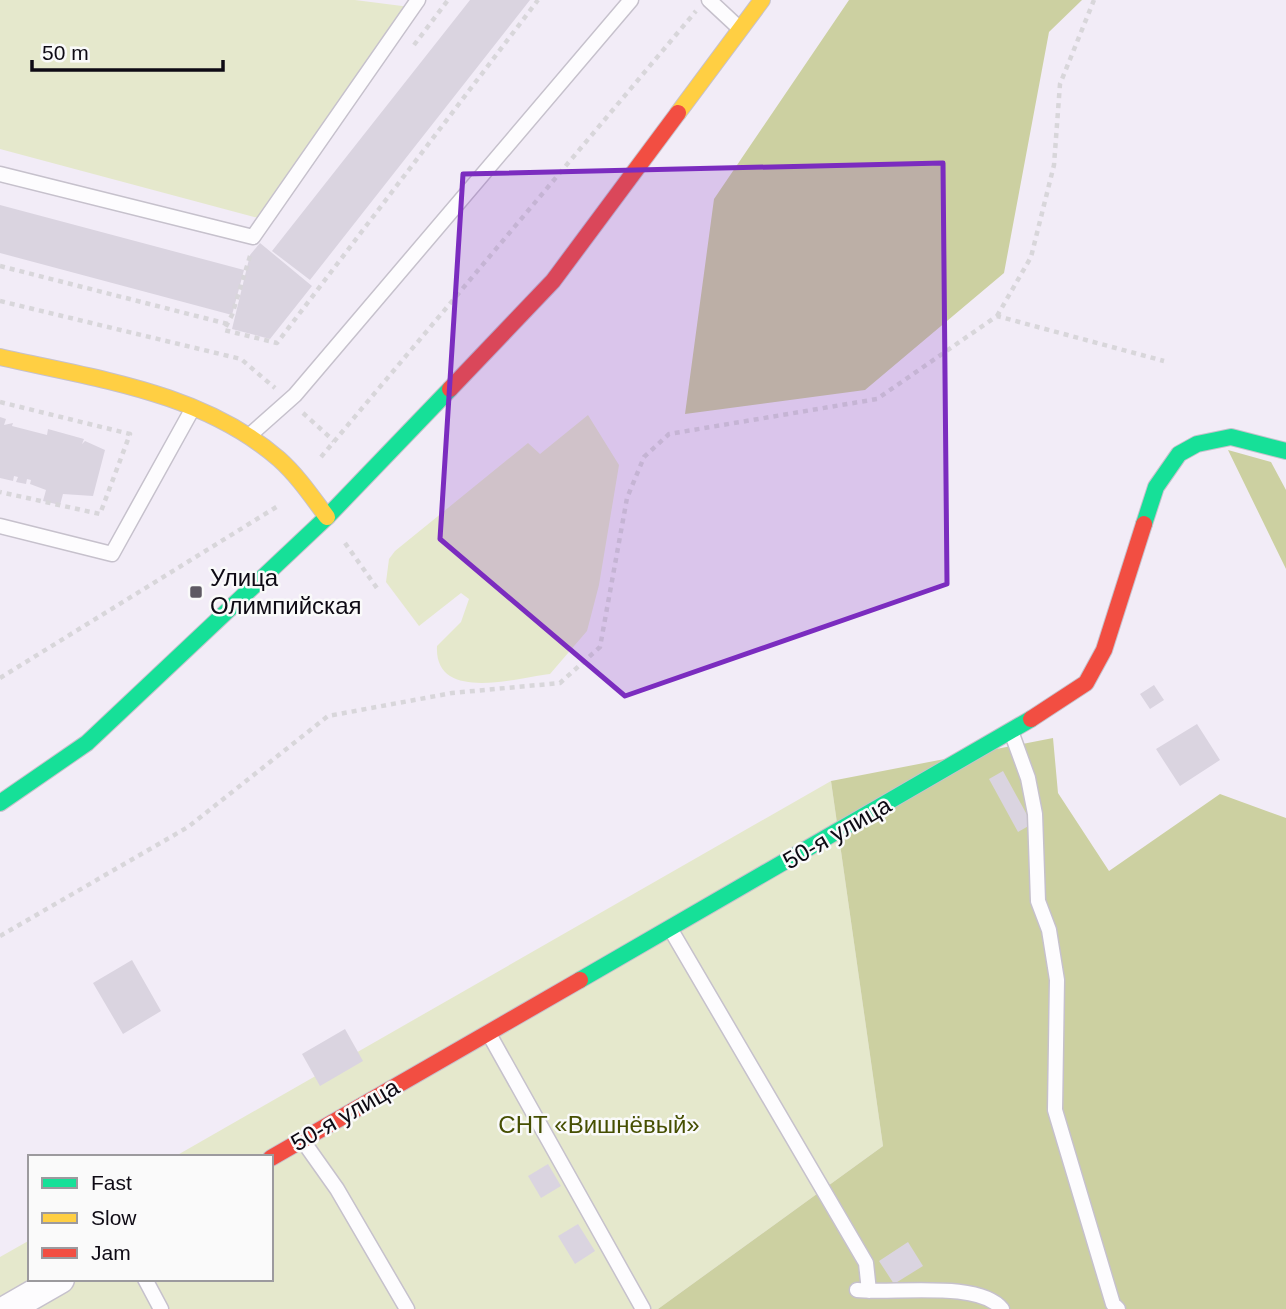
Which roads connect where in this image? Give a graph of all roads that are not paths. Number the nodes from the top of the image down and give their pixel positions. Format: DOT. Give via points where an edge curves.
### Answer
graph roads {
  1 [pos="418,0"];
  2 [pos="631,0"];
  3 [pos="709,0"];
  4 [pos="762,0"];
  5 [pos="742,31"];
  6 [pos="0,174"];
  7 [pos="0,357"];
  8 [pos="195,405"];
  9 [pos="249,436"];
  10 [pos="1286,451"];
  11 [pos="327,517"];
  12 [pos="0,526"];
  13 [pos="1011,733"];
  14 [pos="0,803"];
  15 [pos="670,928"];
  16 [pos="489,1033"];
  17 [pos="302,1140"];
  18 [pos="273,1157"];
  19 [pos="57,1281"];
  20 [pos="146,1281"];
  21 [pos="1113,1307"];
  22 [pos="8,1309"];
  23 [pos="161,1309"];
  24 [pos="407,1309"];
  25 [pos="643,1309"];
  26 [pos="1002,1309"];
  1 -- 6 [label="lane" via="253,237"];
  2 -- 9 [label="lane" via="289,400"];
  3 -- 5 [label="lane"];
  4 -- 5 [label="street"];
  5 -- 11 [label="street" via="553,281"];
  7 -- 8 [label="street"];
  8 -- 9 [label="street"];
  8 -- 12 [label="lane" via="112,554"];
  9 -- 11 [label="street" via="280,459"];
  10 -- 13 [label="street, 50-я улица" via="1231,437 1197,443 1179,454 1156,487 1104,650 1086,683"];
  11 -- 14 [label="street" via="87,743"];
  13 -- 15 [label="street, 50-я улица"];
  13 -- 21 [label="lane" via="1028,778 1035,814 1038,901 1049,930 1056,981 1055,1110"];
  15 -- 16 [label="street, 50-я улица"];
  15 -- 26 [label="lane" via="866,1263 863,1291 969,1292"];
  16 -- 17 [label="street, 50-я улица"];
  16 -- 25 [label="lane"];
  17 -- 18 [label="street, 50-я улица"];
  17 -- 24 [label="lane" via="337,1189"];
  19 -- 22 [label="street"];
  20 -- 23 [label="lane"];
}
